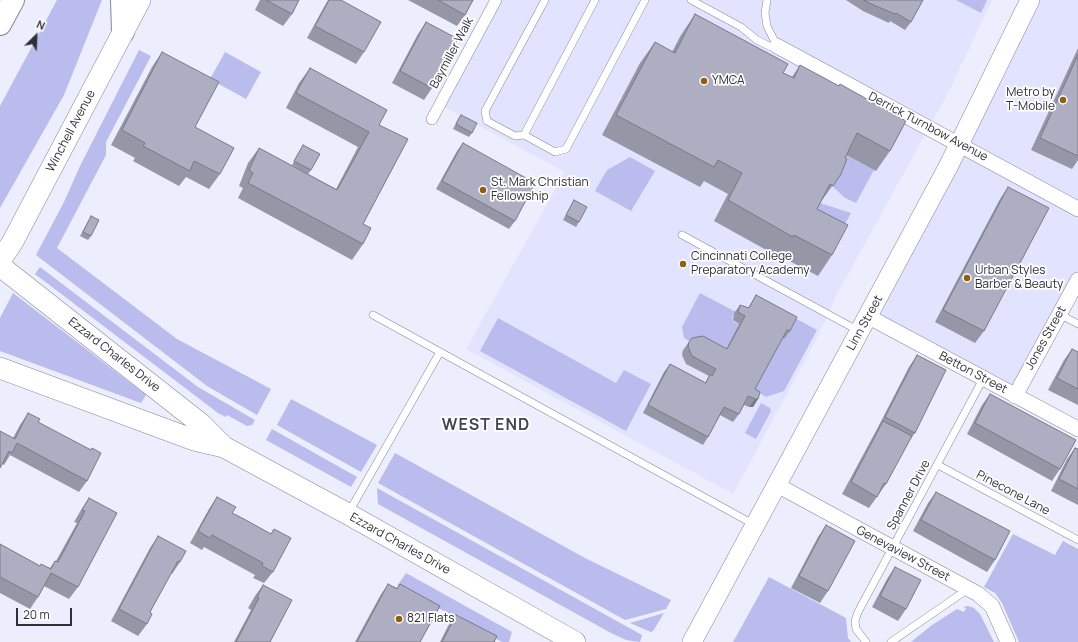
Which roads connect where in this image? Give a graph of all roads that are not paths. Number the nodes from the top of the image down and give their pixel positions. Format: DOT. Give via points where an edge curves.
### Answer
graph roads {
  1 [pos="13,0"];
  2 [pos="122,0"];
  3 [pos="140,0"];
  4 [pos="496,0"];
  5 [pos="545,0"];
  6 [pos="595,0"];
  7 [pos="645,0"];
  8 [pos="691,0"];
  9 [pos="767,0"];
  10 [pos="1030,0"];
  11 [pos="0,24"];
  12 [pos="123,32"];
  13 [pos="778,46"];
  14 [pos="432,119"];
  15 [pos="524,135"];
  16 [pos="960,144"];
  17 [pos="1078,209"];
  18 [pos="682,235"];
  19 [pos="0,261"];
  20 [pos="0,266"];
  21 [pos="1078,280"];
  22 [pos="1059,314"];
  23 [pos="373,315"];
  24 [pos="864,324"];
  25 [pos="1078,324"];
  26 [pos="440,352"];
  27 [pos="0,368"];
  28 [pos="983,379"];
  29 [pos="1015,396"];
  30 [pos="1078,429"];
  31 [pos="224,447"];
  32 [pos="938,465"];
  33 [pos="777,485"];
  34 [pos="348,514"];
  35 [pos="755,526"];
  36 [pos="1078,540"];
  37 [pos="893,548"];
  38 [pos="968,589"];
  39 [pos="575,642"];
  40 [pos="692,642"];
  41 [pos="866,642"];
  42 [pos="891,642"];
  43 [pos="1008,642"];
  1 -- 11 [label="highway"];
  2 -- 12 [label="highway"];
  3 -- 12 [label="main road, Winchell Avenue"];
  4 -- 14 [label="street, Baymiller Walk"];
  5 -- 15 [label="lane" via="485,110 488,121 515,136"];
  6 -- 15 [label="lane"];
  7 -- 15 [label="lane" via="566,149 555,152"];
  8 -- 13 [label="lane" via="741,27 757,40 771,47"];
  9 -- 13 [label="lane" via="767,26"];
  10 -- 16 [label="street, Linn Street"];
  12 -- 19 [label="main road, Winchell Avenue" via="12,243"];
  13 -- 16 [label="street, Derrick Turnbow Avenue"];
  16 -- 17 [label="street, Derrick Turnbow Avenue"];
  16 -- 24 [label="street, Linn Street"];
  18 -- 24 [label="lane"];
  20 -- 31 [label="main road, Ezzard Charles Drive" via="201,424"];
  21 -- 22 [label="street, Jones Street"];
  22 -- 25 [label="lane"];
  22 -- 29 [label="street, Jones Street"];
  23 -- 26 [label="lane"];
  24 -- 28 [label="street, Betton Street"];
  24 -- 33 [label="street, Linn Street"];
  26 -- 34 [label="lane"];
  26 -- 35 [label="lane"];
  27 -- 31 [label="main road, Ezzard Charles Drive" via="194,440"];
  28 -- 29 [label="street, Betton Street"];
  28 -- 32 [label="lane, Spanner Drive"];
  29 -- 30 [label="street, Betton Street"];
  31 -- 34 [label="main road, Ezzard Charles Drive"];
  32 -- 36 [label="lane, Pinecone Lane"];
  32 -- 37 [label="lane, Spanner Drive"];
  33 -- 35 [label="street, Linn Street"];
  33 -- 37 [label="street, Genevaview Street"];
  34 -- 39 [label="main road, Ezzard Charles Drive"];
  35 -- 40 [label="street, Linn Street"];
  37 -- 38 [label="street, Genevaview Street"];
  37 -- 41 [label="lane, Spanner Drive" via="855,621 856,628"];
  38 -- 42 [label="lane"];
  38 -- 43 [label="street, Genevaview Street" via="986,599 992,606"];
}
